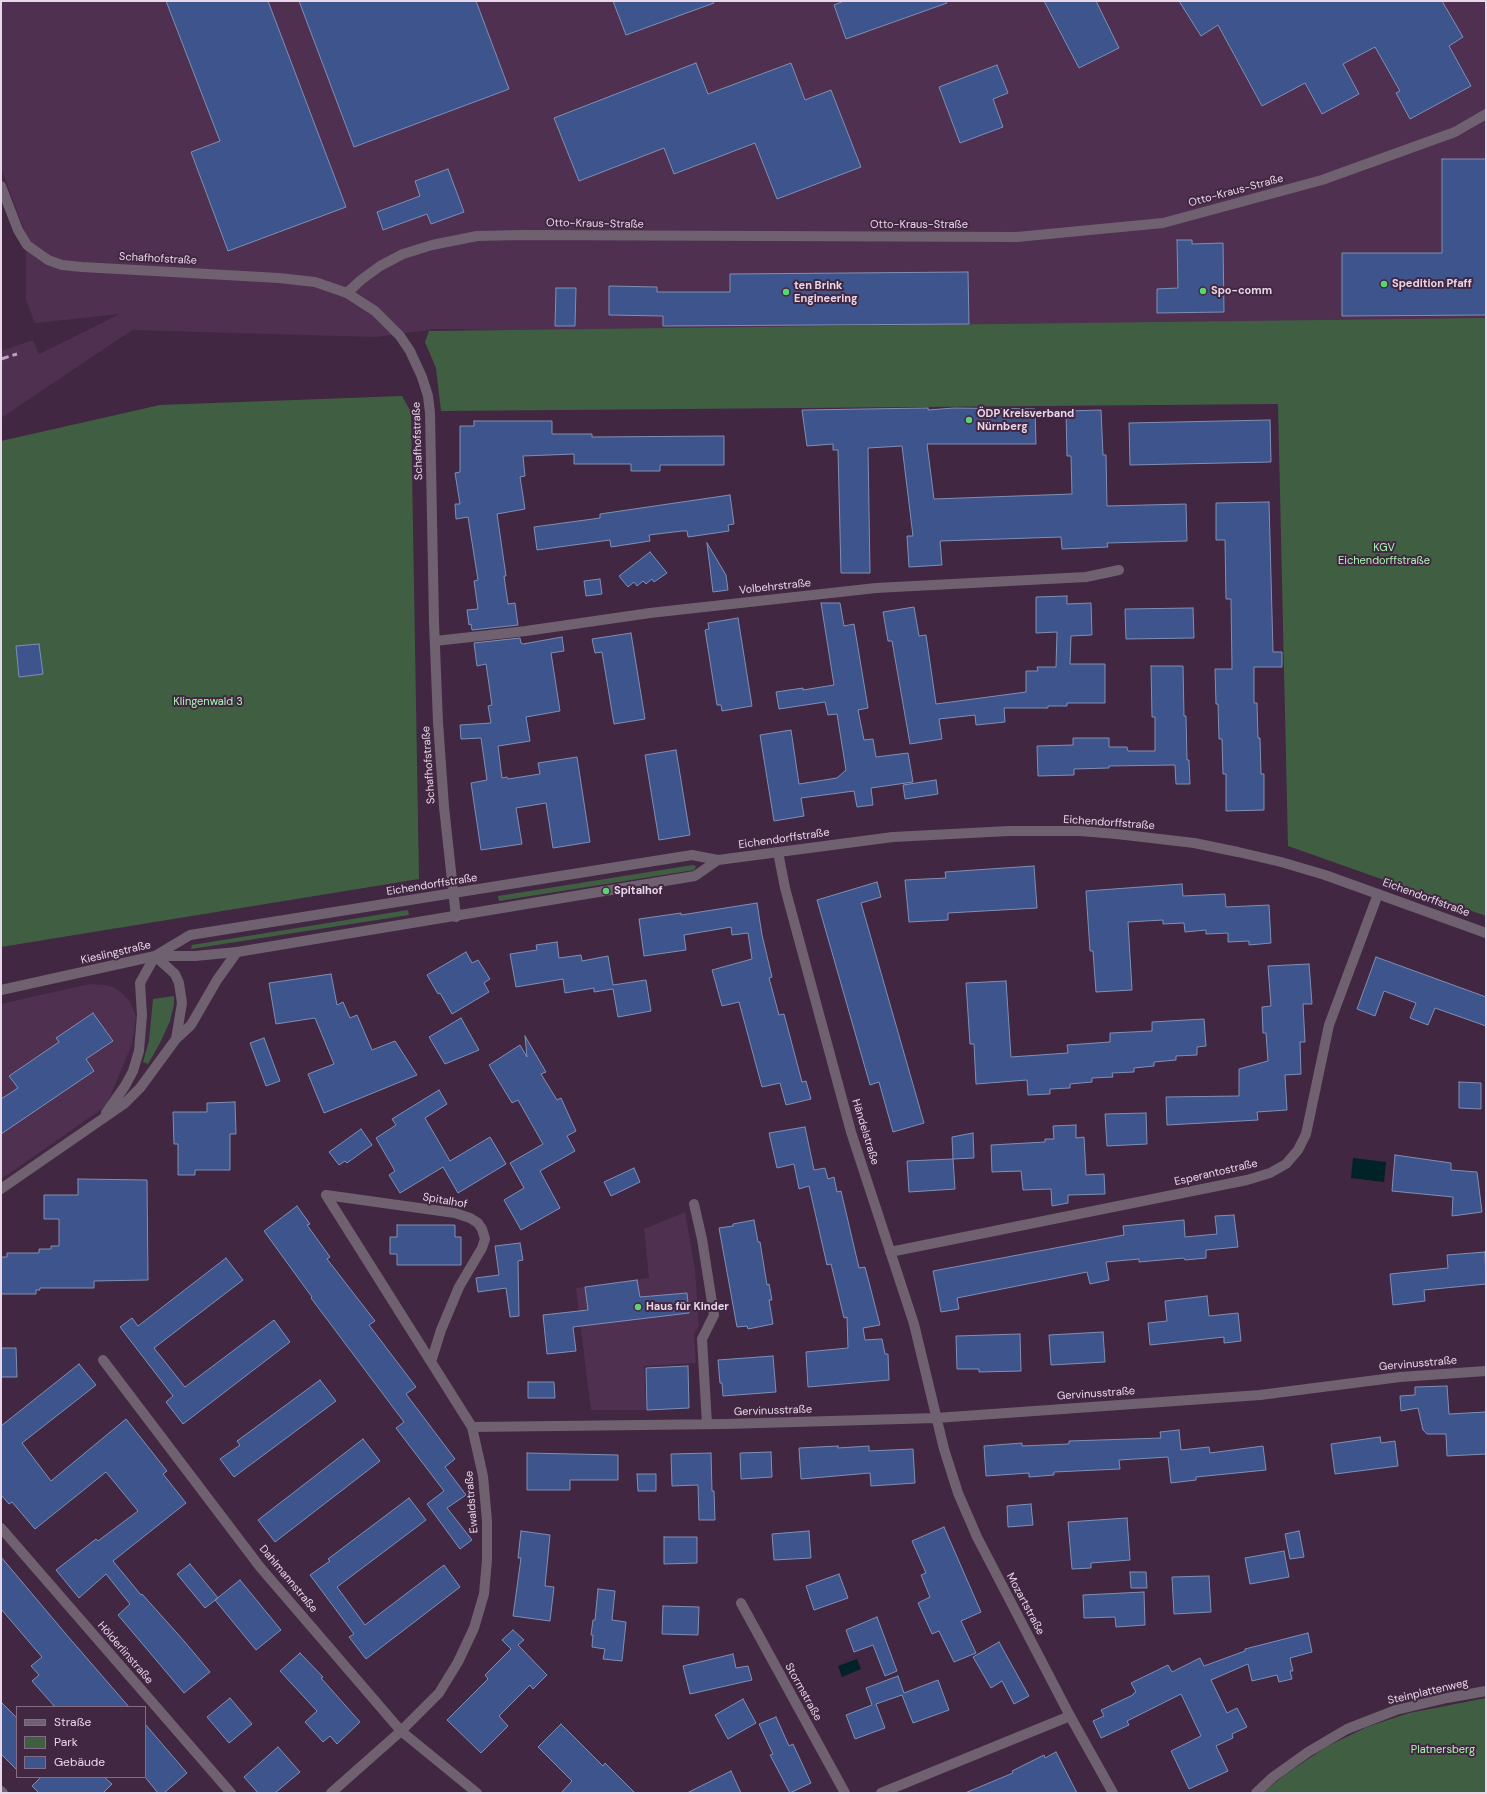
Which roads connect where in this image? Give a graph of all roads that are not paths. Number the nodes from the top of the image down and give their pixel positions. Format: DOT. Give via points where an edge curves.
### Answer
graph roads {
  1 [pos="1486,114"];
  2 [pos="1,186"];
  3 [pos="347,293"];
  4 [pos="1119,570"];
  5 [pos="435,641"];
  6 [pos="778,852"];
  7 [pos="718,860"];
  8 [pos="452,894"];
  9 [pos="1378,894"];
  10 [pos="456,917"];
  11 [pos="1486,933"];
  12 [pos="237,952"];
  13 [pos="155,956"];
  14 [pos="1,990"];
  15 [pos="176,1039"];
  16 [pos="101,1120"];
  17 [pos="1,1189"];
  18 [pos="326,1195"];
  19 [pos="694,1204"];
  20 [pos="890,1252"];
  21 [pos="103,1360"];
  22 [pos="431,1362"];
  23 [pos="1486,1371"];
  24 [pos="936,1418"];
  25 [pos="707,1424"];
  26 [pos="472,1427"];
  27 [pos="1,1528"];
  28 [pos="740,1604"];
  29 [pos="1486,1691"];
  30 [pos="1070,1716"];
  31 [pos="400,1731"];
  32 [pos="231,1793"];
  33 [pos="331,1793"];
  34 [pos="477,1793"];
  35 [pos="845,1793"];
  36 [pos="881,1793"];
  37 [pos="1112,1793"];
  38 [pos="1256,1793"];
  1 -- 3 [label="street, Otto-Kraus-Straße" via="1454,132 1322,180 1163,223 1017,237 477,236 403,254 380,266"];
  2 -- 3 [label="street, Schafhofstraße" via="18,230 27,245 48,260 62,265 299,280"];
  3 -- 5 [label="street, Schafhofstraße" via="375,311 400,336 417,364 428,396 431,430"];
  4 -- 5 [label="street, Volbehrstraße" via="1086,577 876,588 650,613"];
  5 -- 8 [label="street, Schafhofstraße" via="444,808"];
  6 -- 7 [label="street, Eichendorffstraße"];
  6 -- 9 [label="street, Eichendorffstraße" via="960,833 1048,831 1117,834 1194,844 1245,854 1303,868"];
  6 -- 20 [label="street, Händelstraße" via="785,888 851,1132"];
  7 -- 8 [label="street, Eichendorffstraße" via="692,855"];
  7 -- 10 [label="street, Eichendorffstraße" via="695,876"];
  8 -- 10 [label="street, Schafhofstraße"];
  8 -- 13 [label="street, Eichendorffstraße" via="190,935"];
  9 -- 11 [label="street, Eichendorffstraße"];
  9 -- 20 [label="street, Esperantostraße" via="1329,1025 1306,1134 1298,1150 1286,1164 1270,1173 1248,1180"];
  10 -- 12 [label="street, Eichendorffstraße"];
  12 -- 13 [label="street, Kieslingstraße"];
  12 -- 15 [label="street" via="190,1025"];
  13 -- 14 [label="street, Kieslingstraße"];
  13 -- 15 [label="street" via="175,974 179,983 182,1003"];
  13 -- 16 [label="street" via="140,983 141,1035 133,1071"];
  15 -- 16 [label="street" via="140,1088 124,1104"];
  16 -- 17 [label="street"];
  18 -- 22 [label="street, Ewaldstraße"];
  18 -- 22 [label="street, Spitalhof" via="456,1213 470,1218 482,1229 485,1239 482,1248 459,1287"];
  19 -- 25 [label="street" via="714,1315 702,1339"];
  20 -- 24 [label="street, Händelstraße" via="914,1324"];
  21 -- 31 [label="street, Dahlmannstraße" via="260,1566"];
  22 -- 26 [label="street, Ewaldstraße"];
  23 -- 24 [label="street, Gervinusstraße" via="1400,1377 1260,1395"];
  24 -- 25 [label="street, Gervinusstraße"];
  24 -- 30 [label="street, Mozartstraße" via="958,1493 977,1537"];
  25 -- 26 [label="street, Gervinusstraße"];
  26 -- 31 [label="street, Ewaldstraße" via="483,1476 487,1560 484,1594 474,1628 458,1662 439,1693"];
  27 -- 32 [label="street, Hölderlinstraße"];
  28 -- 35 [label="street, Stormstraße"];
  29 -- 38 [label="street, Steinplattenweg" via="1396,1710 1347,1729 1308,1752 1273,1777"];
  30 -- 36 [label="street"];
  30 -- 37 [label="street, Mozartstraße"];
  31 -- 33 [label="street, Ewaldstraße"];
  31 -- 34 [label="street, Dahlmannstraße"];
}
